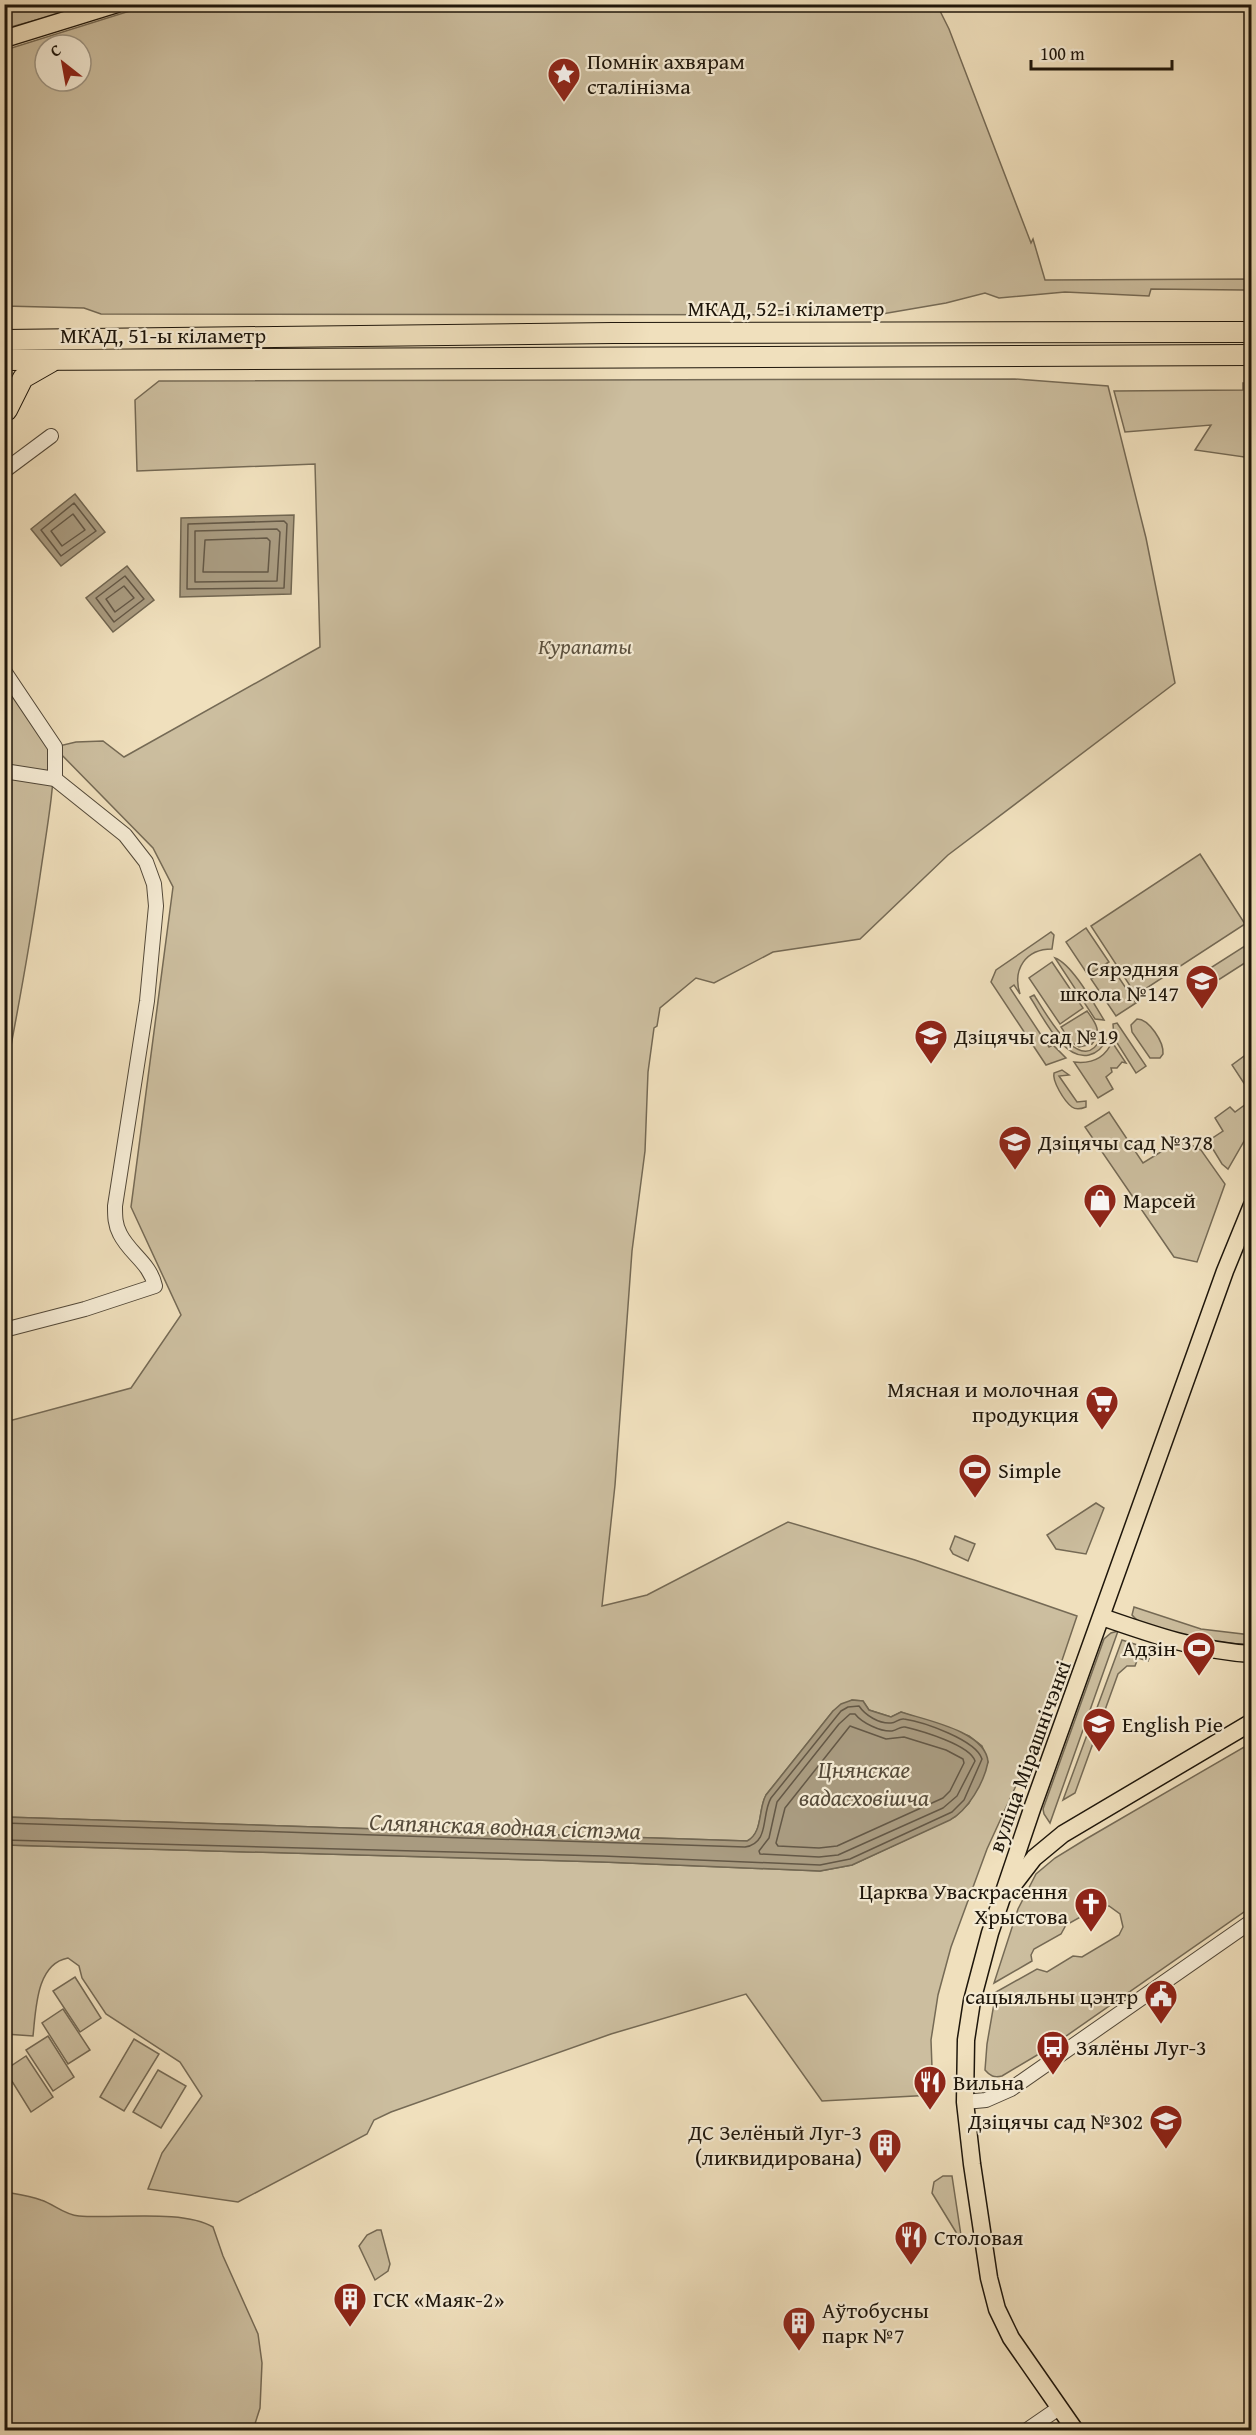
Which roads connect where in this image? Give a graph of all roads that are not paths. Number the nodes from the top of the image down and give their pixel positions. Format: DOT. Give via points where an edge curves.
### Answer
graph roads {
  1 [pos="117,4"];
  2 [pos="4,39"];
  3 [pos="1251,332"];
  4 [pos="321,336"];
  5 [pos="4,340"];
  6 [pos="1251,355"];
  7 [pos="4,360"];
  8 [pos="55,360"];
  9 [pos="5,408"];
  10 [pos="51,436"];
  11 [pos="4,471"];
  12 [pos="4,671"];
  13 [pos="4,771"];
  14 [pos="55,779"];
  15 [pos="1251,1205"];
  16 [pos="4,1330"];
  17 [pos="1102,1617"];
  18 [pos="1251,1654"];
  19 [pos="1251,1722"];
  20 [pos="1033,1806"];
  21 [pos="1063,1834"];
  22 [pos="1001,1903"];
  23 [pos="1251,1921"];
  24 [pos="965,2102"];
  25 [pos="1059,2408"];
  26 [pos="1027,2430"];
  27 [pos="1075,2430"];
  1 -- 2 [label="main road"];
  3 -- 4 [label="highway, МКАД, 52-і кіламетр"];
  4 -- 5 [label="highway, МКАД, 51-ы кіламетр"];
  6 -- 8 [label="highway, МКАД, 51-ы кіламетр"];
  7 -- 8 [label="highway, МКАД, 51-ы кіламетр"];
  8 -- 9 [label="highway" via="23,378"];
  10 -- 11 [label="street"];
  12 -- 14 [label="street" via="55,747"];
  13 -- 14 [label="street"];
  14 -- 16 [label="street" via="125,836 146,862 154,884 156,906 147,1001 115,1206 120,1235 145,1264 155,1286"];
  15 -- 17 [label="main road, вуліца Мірашнічэнкі"];
  17 -- 18 [label="main road" via="1184,1644"];
  17 -- 20 [label="main road, вуліца Мірашнічэнкі"];
  19 -- 21 [label="main road"];
  20 -- 21 [label="main road" via="1036,1833 1046,1839"];
  20 -- 22 [label="main road, вуліца Мірашнічэнкі"];
  21 -- 22 [label="main road" via="1021,1873"];
  22 -- 24 [label="main road, вуліца Мірашнічэнкі" via="972,2001 966,2040"];
  23 -- 24 [label="street" via="1011,2089 986,2100"];
  24 -- 25 [label="main road, вуліца Мірашнічэнкі" via="989,2278 997,2309 1011,2338"];
  25 -- 26 [label="street"];
  25 -- 27 [label="main road, вуліца Мірашнічэнкі"];
}
